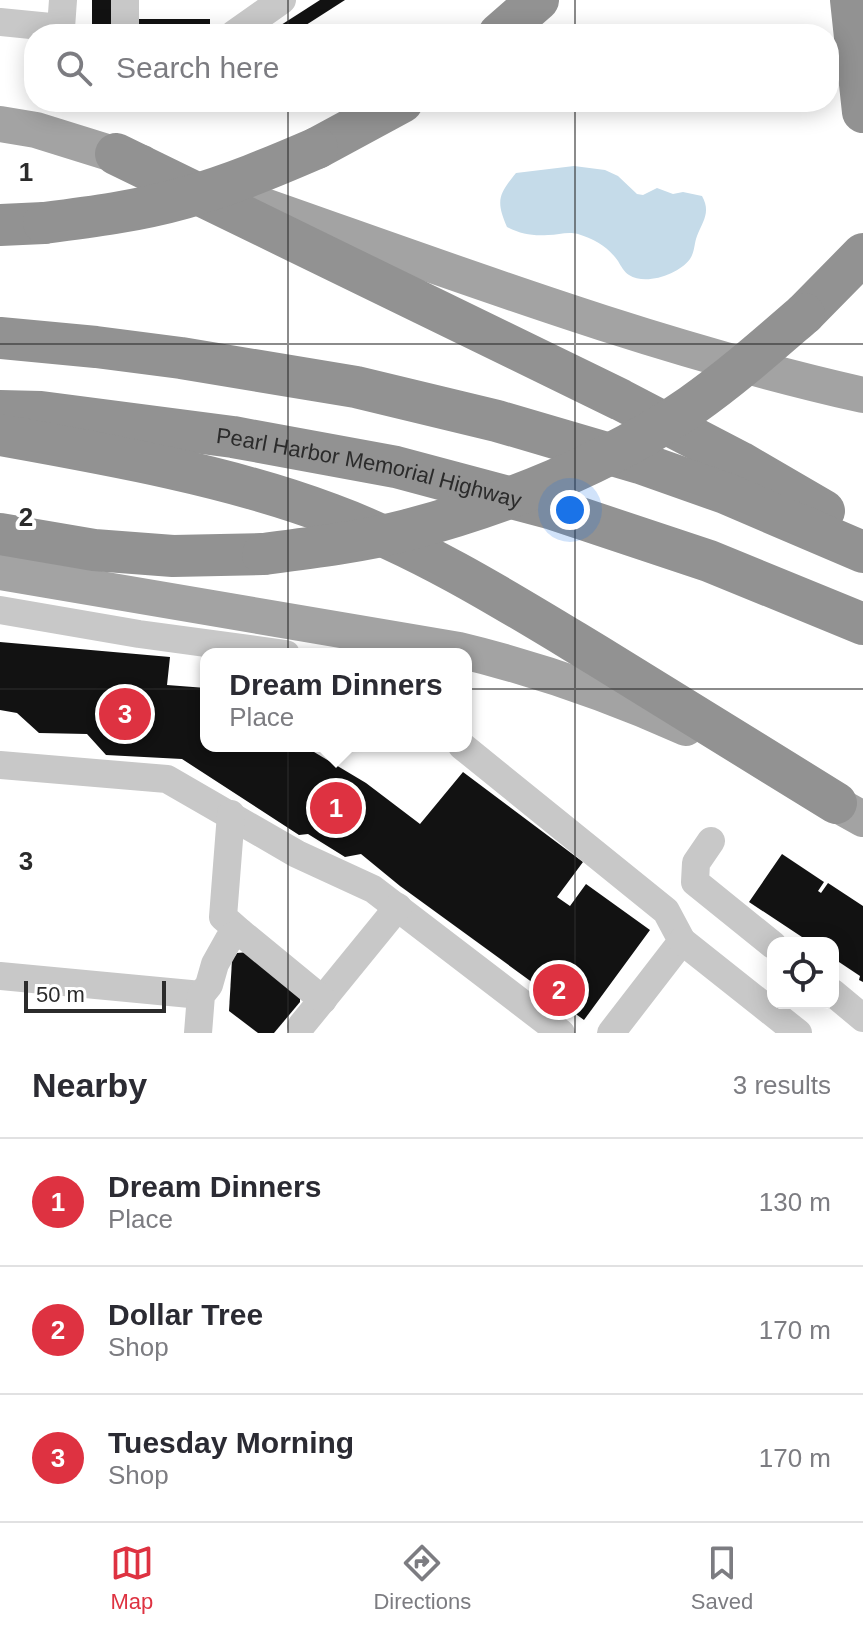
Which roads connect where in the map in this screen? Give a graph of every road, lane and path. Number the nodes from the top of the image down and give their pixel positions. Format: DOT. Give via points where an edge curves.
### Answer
graph roads {
  1 [pos="63,0"];
  2 [pos="125,0"];
  3 [pos="282,0"];
  4 [pos="538,0"];
  5 [pos="851,0"];
  6 [pos="0,22"];
  7 [pos="24,24"];
  8 [pos="61,24"];
  9 [pos="125,24"];
  10 [pos="248,24"];
  11 [pos="510,24"];
  12 [pos="384,112"];
  13 [pos="863,112"];
  14 [pos="0,124"];
  15 [pos="116,154"];
  16 [pos="0,225"];
  17 [pos="863,254"];
  18 [pos="0,338"];
  19 [pos="863,395"];
  20 [pos="0,411"];
  21 [pos="0,435"];
  22 [pos="0,534"];
  23 [pos="863,534"];
  24 [pos="863,552"];
  25 [pos="0,572"];
  26 [pos="0,610"];
  27 [pos="863,624"];
  28 [pos="242,648"];
  29 [pos="447,648"];
  30 [pos="472,653"];
  31 [pos="469,752"];
  32 [pos="0,765"];
  33 [pos="849,811"];
  34 [pos="231,814"];
  35 [pos="711,841"];
  36 [pos="398,907"];
  37 [pos="240,932"];
  38 [pos="767,940"];
  39 [pos="682,941"];
  40 [pos="0,976"];
  41 [pos="201,995"];
  42 [pos="839,998"];
  43 [pos="323,1000"];
  44 [pos="863,1018"];
  45 [pos="302,1031"];
  46 [pos="198,1033"];
  47 [pos="561,1033"];
  48 [pos="611,1033"];
  49 [pos="798,1033"];
  1 -- 8 [label="lane"];
  2 -- 9 [label="lane"];
  3 -- 10 [label="lane"];
  4 -- 11 [label="highway"];
  5 -- 13 [label="highway"];
  6 -- 7 [label="lane"];
  12 -- 16 [label="highway, bridge" via="252,176 182,198 113,214"];
  14 -- 15 [label="main road"];
  15 -- 19 [label="main road" via="639,334"];
  15 -- 23 [label="highway" via="621,400"];
  17 -- 22 [label="highway, bridge" via="804,314 689,407 623,446 477,510 405,531 263,554 173,556 94,550"];
  18 -- 24 [label="highway" via="96,347 356,387 497,421 725,493"];
  20 -- 27 [label="highway, Pearl Harbor Memorial Highway" via="233,437 396,467 553,509 695,556"];
  21 -- 33 [label="highway" via="235,485 330,513 428,557 519,608"];
  25 -- 29 [label="main road"];
  26 -- 28 [label="lane"];
  30 -- 33 [label="main road" via="624,700"];
  31 -- 39 [label="lane" via="666,911"];
  32 -- 34 [label="lane" via="167,779"];
  34 -- 36 [label="lane"];
  34 -- 37 [label="lane" via="223,917"];
  35 -- 38 [label="lane" via="696,863 695,882"];
  36 -- 43 [label="lane"];
  36 -- 47 [label="lane"];
  37 -- 41 [label="lane" via="229,939"];
  37 -- 43 [label="lane"];
  39 -- 48 [label="lane"];
  39 -- 49 [label="lane"];
  40 -- 41 [label="lane"];
  41 -- 46 [label="lane"];
  42 -- 44 [label="lane"];
  43 -- 45 [label="lane"];
}
